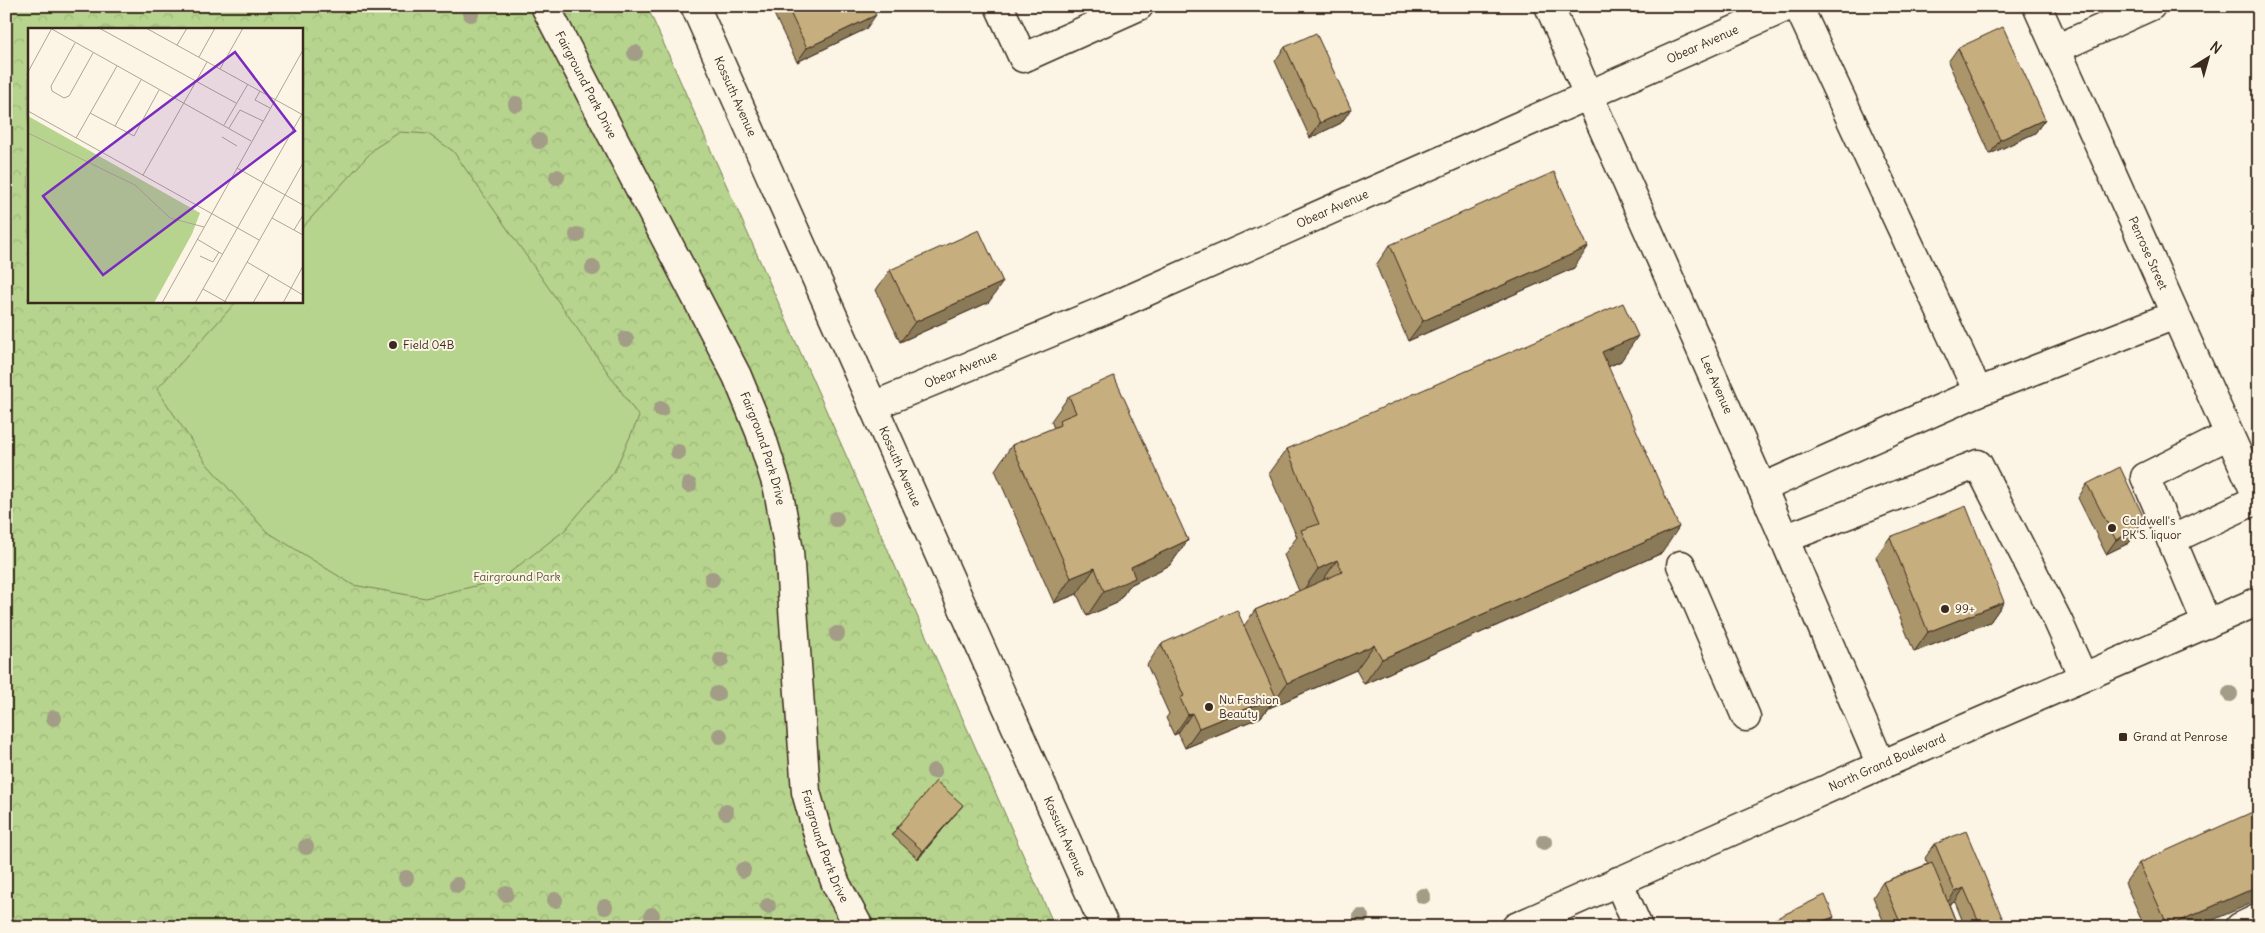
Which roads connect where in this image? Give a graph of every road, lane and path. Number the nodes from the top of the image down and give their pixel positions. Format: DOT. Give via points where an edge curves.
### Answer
graph roads {
  1 [pos="545,6"];
  2 [pos="695,6"];
  3 [pos="999,6"];
  4 [pos="1140,6"];
  5 [pos="1549,6"];
  6 [pos="1789,6"];
  7 [pos="1798,6"];
  8 [pos="2037,6"];
  9 [pos="2151,6"];
  10 [pos="2056,49"];
  11 [pos="1590,96"];
  12 [pos="2175,315"];
  13 [pos="1978,392"];
  14 [pos="872,406"];
  15 [pos="2229,435"];
  16 [pos="1762,488"];
  17 [pos="2258,500"];
  18 [pos="1784,539"];
  19 [pos="2171,540"];
  20 [pos="1681,565"];
  21 [pos="2259,601"];
  22 [pos="2207,624"];
  23 [pos="2084,677"];
  24 [pos="1746,717"];
  25 [pos="1880,764"];
  26 [pos="1618,881"];
  27 [pos="2259,918"];
  28 [pos="859,927"];
  29 [pos="1105,927"];
  30 [pos="1516,927"];
  31 [pos="1638,927"];
  32 [pos="2240,927"];
  1 -- 28 [label="street, Fairground Park Drive" via="737,376 760,432 778,489 789,551 806,792 836,884"];
  2 -- 14 [label="street, Kossuth Avenue"];
  3 -- 4 [label="street" via="1023,58"];
  5 -- 11 [label="street, Lee Avenue"];
  6 -- 11 [label="street, Obear Avenue"];
  7 -- 13 [label="street"];
  8 -- 10 [label="street, Penrose Street"];
  9 -- 10 [label="street"];
  10 -- 12 [label="street, Penrose Street"];
  11 -- 14 [label="street, Obear Avenue" via="1105,310"];
  11 -- 16 [label="street, Lee Avenue"];
  12 -- 13 [label="street"];
  12 -- 15 [label="street, Penrose Street"];
  13 -- 16 [label="street"];
  14 -- 29 [label="street, Kossuth Avenue"];
  15 -- 17 [label="street, Penrose Street"];
  15 -- 19 [label="street" via="2145,477"];
  16 -- 18 [label="street, Lee Avenue"];
  17 -- 19 [label="street"];
  18 -- 23 [label="street" via="1978,464"];
  18 -- 25 [label="street, Lee Avenue"];
  19 -- 22 [label="street"];
  20 -- 24 [label="street"];
  21 -- 22 [label="street, North Grand Boulevard"];
  22 -- 23 [label="street, North Grand Boulevard"];
  23 -- 25 [label="street, North Grand Boulevard"];
  25 -- 26 [label="street, North Grand Boulevard"];
  26 -- 30 [label="street, North Grand Boulevard"];
  26 -- 31 [label="street"];
  27 -- 32 [label="street"];
}
